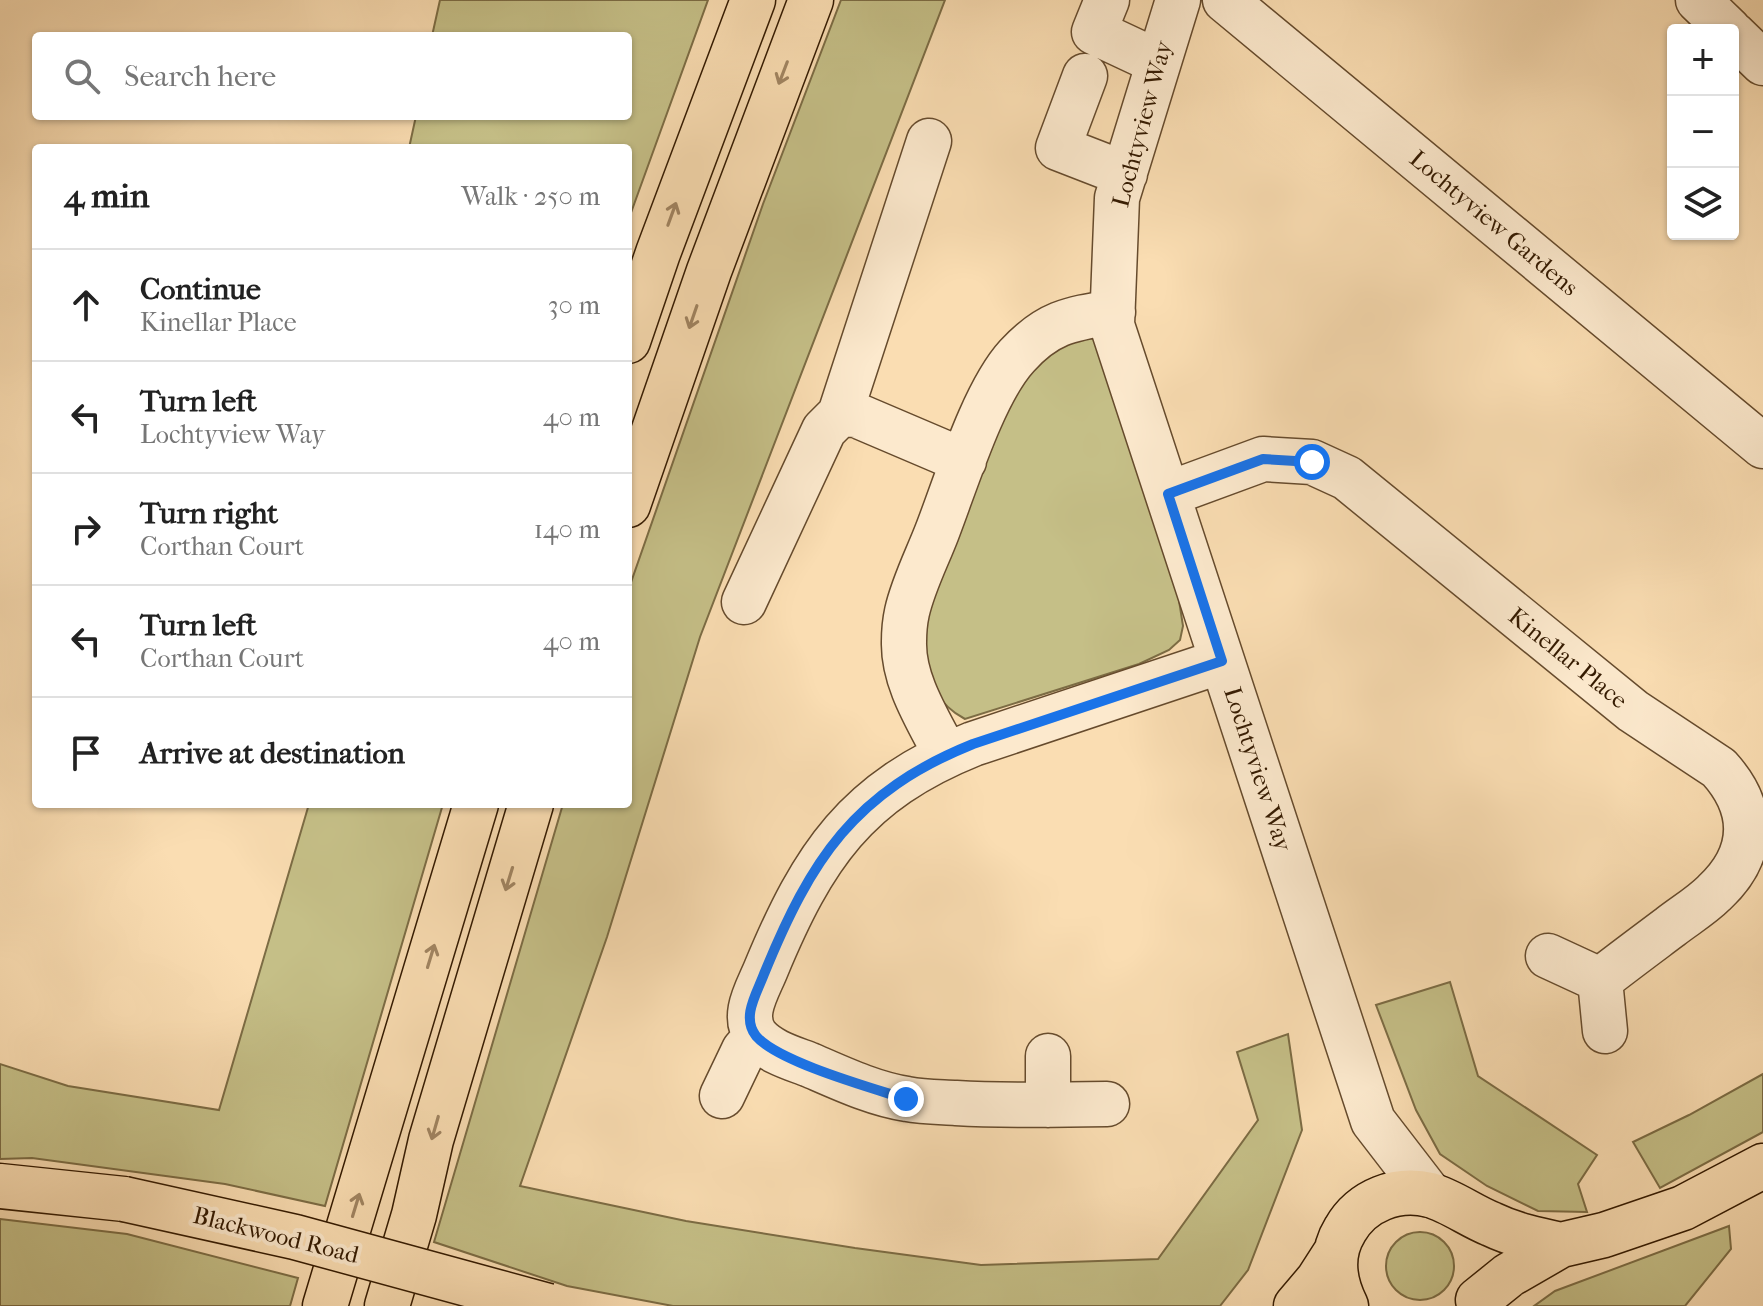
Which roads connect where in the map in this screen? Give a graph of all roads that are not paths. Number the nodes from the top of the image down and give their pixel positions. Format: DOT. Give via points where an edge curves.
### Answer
graph roads {
  1 [pos="753,0"];
  2 [pos="811,0"];
  3 [pos="1107,0"];
  4 [pos="1178,0"];
  5 [pos="1225,0"];
  6 [pos="1698,0"];
  7 [pos="1723,24"];
  8 [pos="1739,40"];
  9 [pos="1158,62"];
  10 [pos="1763,63"];
  11 [pos="1085,76"];
  12 [pos="929,141"];
  13 [pos="1125,174"];
  14 [pos="1113,312"];
  15 [pos="632,329"];
  16 [pos="840,414"];
  17 [pos="1761,439"];
  18 [pos="964,461"];
  19 [pos="632,493"];
  20 [pos="1168,494"];
  21 [pos="744,602"];
  22 [pos="1222,661"];
  23 [pos="946,755"];
  24 [pos="475,808"];
  25 [pos="530,808"];
  26 [pos="1548,956"];
  27 [pos="1600,980"];
  28 [pos="1605,1031"];
  29 [pos="756,1036"];
  30 [pos="1048,1056"];
  31 [pos="722,1096"];
  32 [pos="1107,1104"];
  33 [pos="1048,1105"];
  34 [pos="1373,1121"];
  35 [pos="1763,1166"];
  36 [pos="0,1186"];
  37 [pos="1443,1201"];
  38 [pos="1360,1211"];
  39 [pos="1561,1245"];
  40 [pos="1336,1252"];
  41 [pos="1476,1303"];
  42 [pos="325,1306"];
  43 [pos="387,1306"];
  44 [pos="548,1306"];
  45 [pos="1296,1306"];
  46 [pos="1346,1306"];
  15 -- 1 [label="main road, one-way"];
  2 -- 19 [label="main road, one-way"];
  3 -- 9 [label="street" via="1094,32"];
  4 -- 9 [label="street, Lochtyview Way"];
  5 -- 17 [label="street, Lochtyview Gardens"];
  6 -- 7 [label="street"];
  8 -- 10 [label="street"];
  9 -- 13 [label="street, Lochtyview Way"];
  11 -- 13 [label="street" via="1058,148"];
  12 -- 16 [label="street"];
  13 -- 14 [label="street, Lochtyview Way" via="1117,198"];
  14 -- 18 [label="street" via="1062,321 1017,356 1002,376"];
  14 -- 20 [label="street, Lochtyview Way" via="1112,325"];
  16 -- 18 [label="street" via="856,415"];
  16 -- 21 [label="street" via="824,430"];
  18 -- 23 [label="street" via="907,611 904,645 911,680"];
  20 -- 22 [label="street, Lochtyview Way"];
  20 -- 27 [label="street, Kinellar Place" via="1263,459 1312,462 1347,478 1633,711 1730,780 1746,810 1747,832 1733,871 1713,894"];
  22 -- 23 [label="street"];
  22 -- 34 [label="street, Lochtyview Way"];
  23 -- 29 [label="street" via="894,784 830,844 788,918 751,1006"];
  42 -- 24 [label="main road, one-way"];
  25 -- 43 [label="main road, one-way"];
  26 -- 27 [label="street"];
  27 -- 28 [label="street"];
  29 -- 31 [label="street"];
  29 -- 33 [label="street" via="774,1051 906,1099"];
  30 -- 33 [label="street"];
  32 -- 33 [label="street"];
  34 -- 37 [label="street, Lochtyview Way"];
  34 -- 38 [label="street, Lochtyview Way" via="1370,1179"];
  35 -- 39 [label="main road" via="1683,1208"];
  36 -- 44 [label="main road, Blackwood Road, bridge" via="124,1199 295,1237"];
  37 -- 38 [label="main road" via="1412,1192 1393,1194"];
  37 -- 39 [label="main road" via="1521,1237"];
  37 -- 41 [label="main road" via="1470,1222 1482,1250 1484,1280"];
  38 -- 40 [label="main road"];
  39 -- 41 [label="main road" via="1509,1275"];
  40 -- 45 [label="main road"];
  40 -- 46 [label="main road" via="1335,1272"];
}
